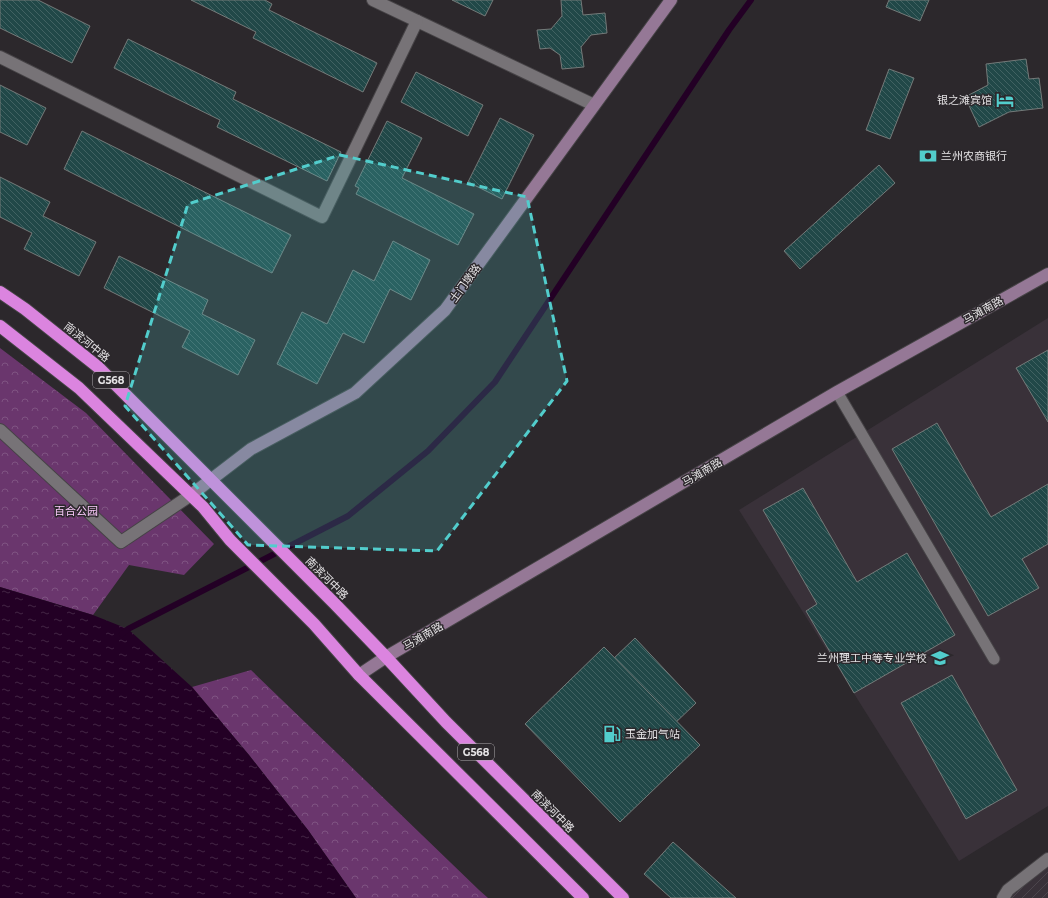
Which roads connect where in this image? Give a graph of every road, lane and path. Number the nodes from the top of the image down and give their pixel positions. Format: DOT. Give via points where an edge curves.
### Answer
graph roads {
  1 [pos="373,0"];
  2 [pos="670,0"];
  3 [pos="417,21"];
  4 [pos="0,57"];
  5 [pos="594,105"];
  6 [pos="1048,274"];
  7 [pos="0,292"];
  8 [pos="0,326"];
  9 [pos="837,392"];
  10 [pos="0,430"];
  11 [pos="211,480"];
  12 [pos="191,495"];
  13 [pos="386,657"];
  14 [pos="994,659"];
  15 [pos="359,675"];
  16 [pos="1048,859"];
  17 [pos="583,898"];
  18 [pos="623,898"];
  19 [pos="1003,898"];
  1 -- 3 [label="street"];
  2 -- 5 [label="main road, 土门墩路"];
  3 -- 4 [label="street" via="322,216"];
  3 -- 5 [label="street"];
  5 -- 11 [label="main road, 土门墩路" via="445,310 355,393 252,449"];
  6 -- 9 [label="main road, 马滩南路"];
  7 -- 11 [label="highway, 南滨河中路 / G568" via="98,367"];
  8 -- 12 [label="highway, G568" via="79,388"];
  9 -- 13 [label="main road, 马滩南路"];
  9 -- 14 [label="lane"];
  10 -- 12 [label="street" via="121,542"];
  11 -- 12 [label="main road, 土门墩路"];
  11 -- 13 [label="highway, 南滨河中路 / G568"];
  12 -- 15 [label="highway, G568" via="230,540 314,624"];
  13 -- 15 [label="main road, 马滩南路"];
  13 -- 18 [label="highway, 南滨河中路 / G568" via="446,722"];
  15 -- 17 [label="highway, G568"];
  16 -- 19 [label="street" via="1008,890"];
}
